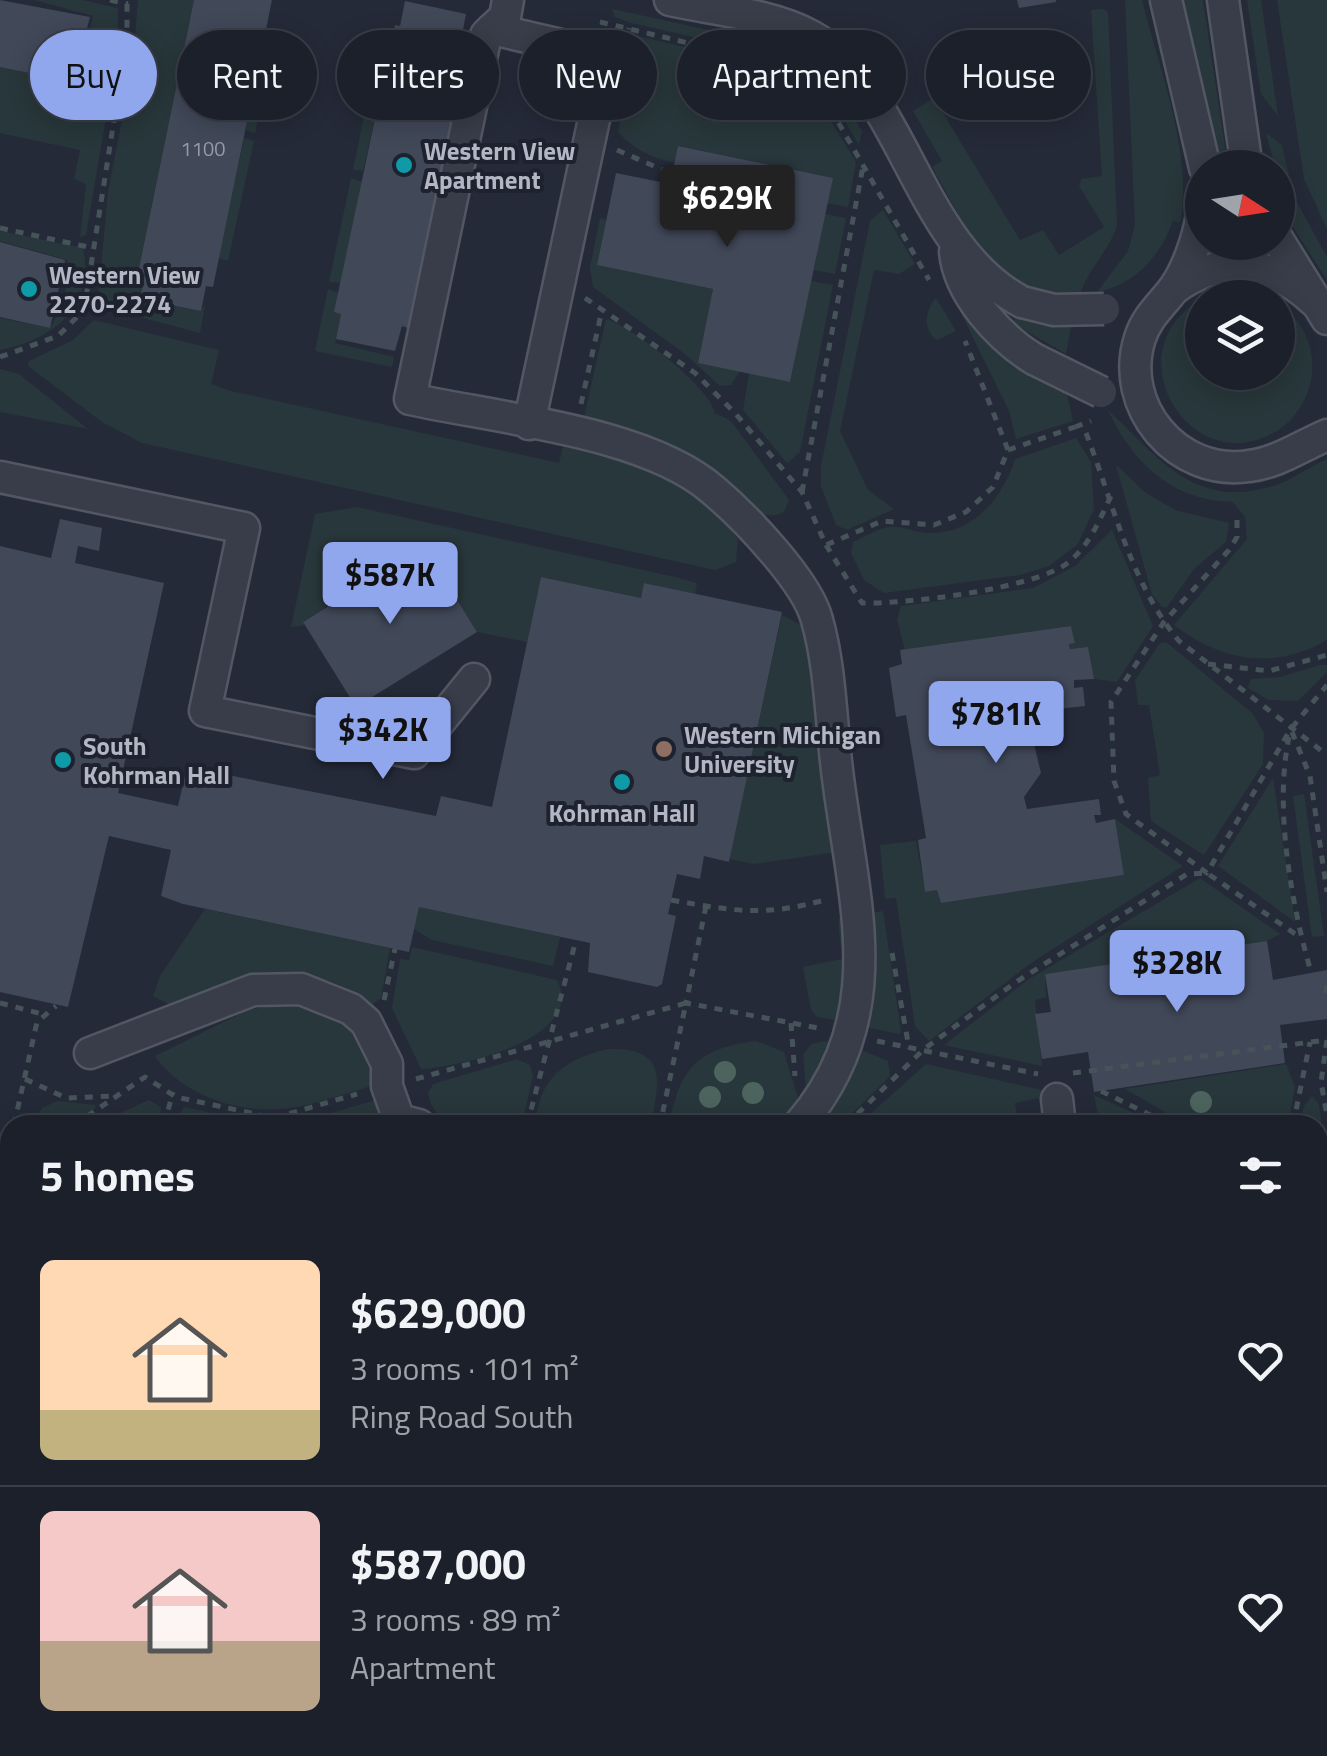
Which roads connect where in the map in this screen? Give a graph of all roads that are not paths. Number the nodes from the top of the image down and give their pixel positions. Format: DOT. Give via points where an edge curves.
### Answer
graph roads {
  1 [pos="508,0"];
  2 [pos="1166,0"];
  3 [pos="1223,0"];
  4 [pos="687,2"];
  5 [pos="492,30"];
  6 [pos="499,32"];
  7 [pos="468,120"];
  8 [pos="1200,150"];
  9 [pos="1244,150"];
  10 [pos="955,244"];
  11 [pos="1185,254"];
  12 [pos="1290,260"];
  13 [pos="1166,296"];
  14 [pos="1320,310"];
  15 [pos="1145,412"];
  16 [pos="1327,414"];
  17 [pos="529,424"];
  18 [pos="1313,441"];
  19 [pos="0,477"];
  20 [pos="474,679"];
  21 [pos="90,1052"];
  22 [pos="401,1115"];
  23 [pos="807,1115"];
  1 -- 5 [label="street"];
  2 -- 8 [label="street"];
  3 -- 9 [label="street"];
  4 -- 10 [label="street" via="793,27 836,52"];
  6 -- 17 [label="street" via="583,50 600,60 602,82"];
  7 -- 17 [label="street" via="410,399"];
  10 -- 13 [label="street, bridge" via="996,286 1054,310 1104,309"];
  10 -- 15 [label="street, bridge" via="954,258 1008,342 1098,406"];
  11 -- 13 [label="street"];
  12 -- 14 [label="street"];
  13 -- 14 [label="street" via="1210,267 1249,265 1284,276"];
  13 -- 15 [label="street" via="1144,328 1136,358"];
  15 -- 18 [label="street" via="1168,442 1208,464 1245,467"];
  16 -- 18 [label="street"];
  17 -- 23 [label="street" via="628,445 712,488 776,557 817,617 862,954 851,1035 833,1080"];
  19 -- 20 [label="street" via="244,528 206,712 414,753"];
  21 -- 22 [label="street" via="253,990 283,986 319,995 366,1022"];
}
